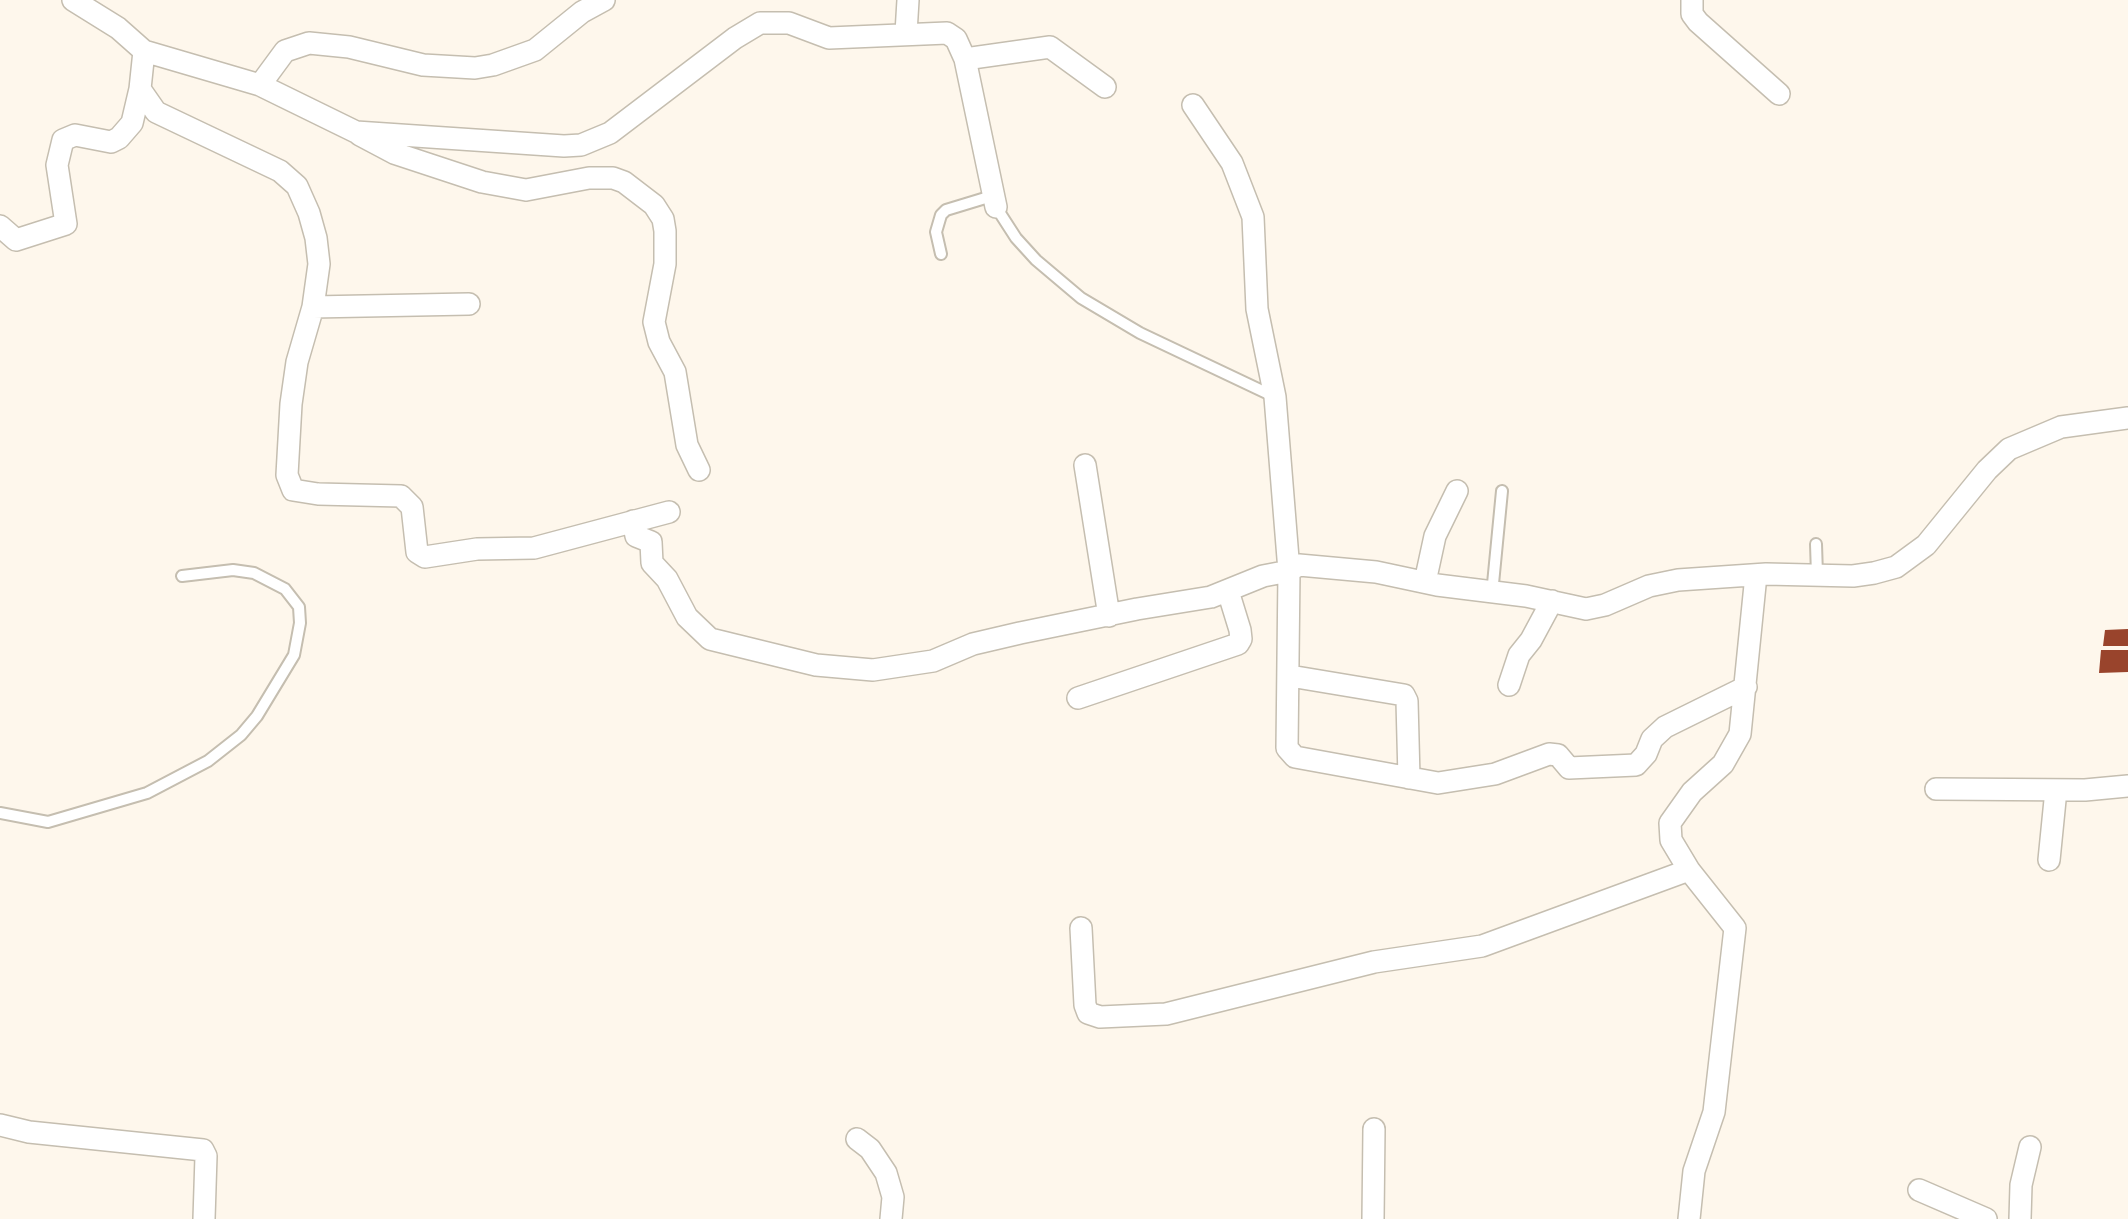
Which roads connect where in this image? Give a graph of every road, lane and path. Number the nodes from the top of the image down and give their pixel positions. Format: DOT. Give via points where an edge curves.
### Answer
graph roads {
  1 [pos="73,0"];
  2 [pos="604,0"];
  3 [pos="908,0"];
  4 [pos="1692,0"];
  5 [pos="906,33"];
  6 [pos="144,51"];
  7 [pos="964,59"];
  8 [pos="260,85"];
  9 [pos="1105,87"];
  10 [pos="140,89"];
  11 [pos="1779,94"];
  12 [pos="1193,105"];
  13 [pos="356,132"];
  14 [pos="994,202"];
  15 [pos="0,228"];
  16 [pos="941,254"];
  17 [pos="469,304"];
  18 [pos="313,307"];
  19 [pos="1275,397"];
  20 [pos="2128,418"];
  21 [pos="1085,465"];
  22 [pos="699,470"];
  23 [pos="1457,491"];
  24 [pos="1502,491"];
  25 [pos="669,512"];
  26 [pos="633,521"];
  27 [pos="1816,544"];
  28 [pos="1289,571"];
  29 [pos="1756,575"];
  30 [pos="1817,575"];
  31 [pos="182,576"];
  32 [pos="1424,582"];
  33 [pos="1228,591"];
  34 [pos="1492,594"];
  35 [pos="1552,601"];
  36 [pos="1109,616"];
  37 [pos="1290,676"];
  38 [pos="1509,685"];
  39 [pos="1746,688"];
  40 [pos="1078,698"];
  41 [pos="1409,778"];
  42 [pos="2128,786"];
  43 [pos="1936,789"];
  44 [pos="2056,790"];
  45 [pos="0,813"];
  46 [pos="2049,860"];
  47 [pos="1689,870"];
  48 [pos="1081,928"];
  49 [pos="0,1125"];
  50 [pos="1374,1129"];
  51 [pos="857,1139"];
  52 [pos="2030,1147"];
  53 [pos="1919,1190"];
  54 [pos="204,1219"];
  55 [pos="891,1219"];
  56 [pos="1373,1219"];
  57 [pos="1689,1219"];
  58 [pos="1986,1219"];
  59 [pos="2020,1219"];
  1 -- 6 [label="street" via="118,28"];
  2 -- 8 [label="street" via="535,50 493,65 423,65 349,47 309,43 285,51"];
  3 -- 5 [label="street"];
  4 -- 11 [label="street" via="1692,14 1698,22"];
  5 -- 7 [label="street" via="947,33 956,39"];
  5 -- 13 [label="street" via="829,38 789,23 760,23 610,133 580,145"];
  6 -- 8 [label="street"];
  6 -- 10 [label="street"];
  7 -- 9 [label="street" via="1050,47"];
  7 -- 14 [label="street"];
  8 -- 13 [label="street"];
  10 -- 15 [label="street" via="134,119 119,138 111,142 75,135 63,140 57,165 65,224 16,240"];
  10 -- 18 [label="street" via="162,117 274,168 297,186 316,238"];
  12 -- 19 [label="street" via="1232,163 1249,201 1261,334"];
  13 -- 22 [label="street" via="394,153 482,182 526,190 614,178 654,205 665,231 665,264 654,322 675,372 687,445"];
  14 -- 16 [label="lane" via="946,210 936,232"];
  14 -- 19 [label="lane" via="1016,238 1081,298 1140,333"];
  17 -- 18 [label="street"];
  18 -- 26 [label="street" via="291,404 286,475 293,489 308,494 401,496 412,507 417,552 425,557 477,549 534,548"];
  19 -- 28 [label="street"];
  20 -- 30 [label="street" via="2061,426 2008,449 1936,535 1896,567 1853,576"];
  21 -- 36 [label="street"];
  23 -- 32 [label="street" via="1435,536"];
  24 -- 34 [label="lane"];
  25 -- 26 [label="street"];
  26 -- 36 [label="street" via="636,536 651,542 652,563 667,579 687,618 710,639 816,666 873,670 913,666 973,644"];
  27 -- 30 [label="lane"];
  28 -- 32 [label="street" via="1299,565 1346,568"];
  28 -- 33 [label="street"];
  28 -- 37 [label="street"];
  29 -- 30 [label="street"];
  29 -- 35 [label="street" via="1664,582 1596,608"];
  29 -- 39 [label="street"];
  31 -- 45 [label="lane" via="233,570 254,573 285,589 299,607 294,655 257,716 208,761 147,793 48,822"];
  32 -- 34 [label="street"];
  33 -- 36 [label="street"];
  33 -- 40 [label="street" via="1240,630 1238,644"];
  34 -- 35 [label="street"];
  35 -- 38 [label="street" via="1519,655"];
  37 -- 41 [label="street" via="1404,695"];
  37 -- 41 [label="street" via="1287,748 1295,757"];
  39 -- 41 [label="street" via="1665,727 1636,765 1569,768 1558,755 1549,754 1467,779 1438,783"];
  39 -- 47 [label="street" via="1740,734 1723,764 1692,792 1670,823 1671,840"];
  42 -- 44 [label="street"];
  43 -- 44 [label="street"];
  44 -- 46 [label="street"];
  47 -- 48 [label="street" via="1482,946 1374,962 1166,1014 1100,1017 1088,1013"];
  47 -- 57 [label="street" via="1735,928 1714,1112 1694,1171"];
  49 -- 54 [label="street" via="203,1150"];
  50 -- 56 [label="street"];
  51 -- 55 [label="street" via="886,1173 893,1197"];
  52 -- 59 [label="street" via="2021,1185"];
  53 -- 58 [label="street"];
}
